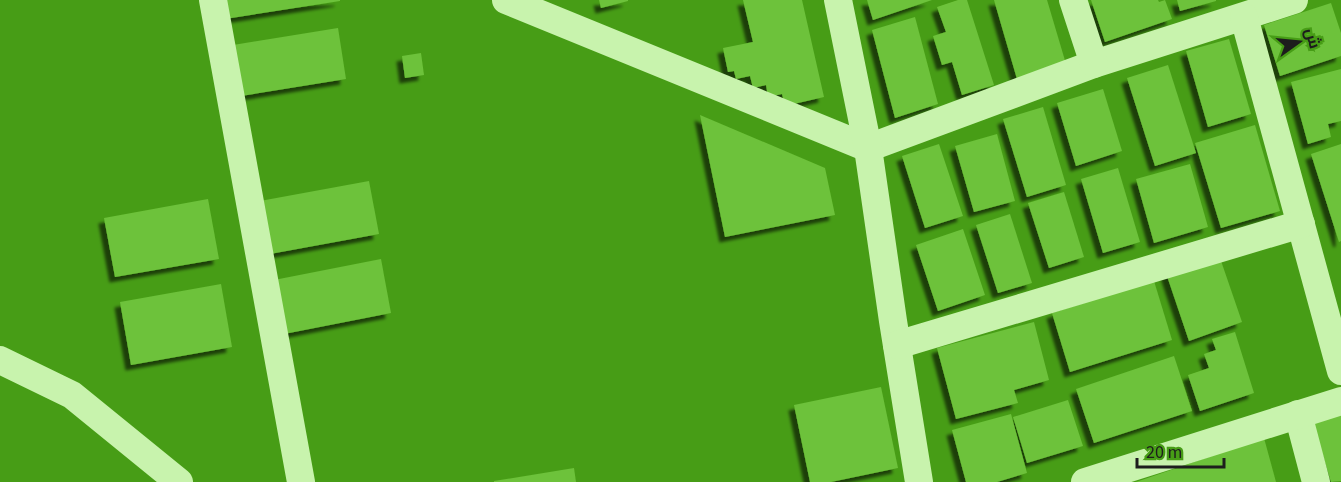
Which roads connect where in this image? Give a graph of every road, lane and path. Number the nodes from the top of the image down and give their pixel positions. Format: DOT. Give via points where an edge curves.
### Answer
graph roads {
  1 [pos="213,0"];
  2 [pos="506,0"];
  3 [pos="838,0"];
  4 [pos="1073,0"];
  5 [pos="1294,0"];
  6 [pos="1244,17"];
  7 [pos="1094,64"];
  8 [pos="868,148"];
  9 [pos="1300,224"];
  10 [pos="897,345"];
  11 [pos="0,360"];
  12 [pos="1341,371"];
  13 [pos="1341,401"];
  14 [pos="1298,414"];
  15 [pos="179,482"];
  16 [pos="301,482"];
  17 [pos="920,482"];
  18 [pos="1085,482"];
  19 [pos="1316,482"];
  1 -- 16 [label="street"];
  2 -- 8 [label="street"];
  3 -- 8 [label="street"];
  4 -- 7 [label="street"];
  5 -- 6 [label="street"];
  6 -- 7 [label="street"];
  6 -- 9 [label="street"];
  7 -- 8 [label="street"];
  8 -- 10 [label="street"];
  9 -- 10 [label="street"];
  9 -- 12 [label="street"];
  10 -- 17 [label="street"];
  11 -- 15 [label="street" via="72,396"];
  13 -- 14 [label="street"];
  14 -- 18 [label="street"];
  14 -- 19 [label="street"];
}
